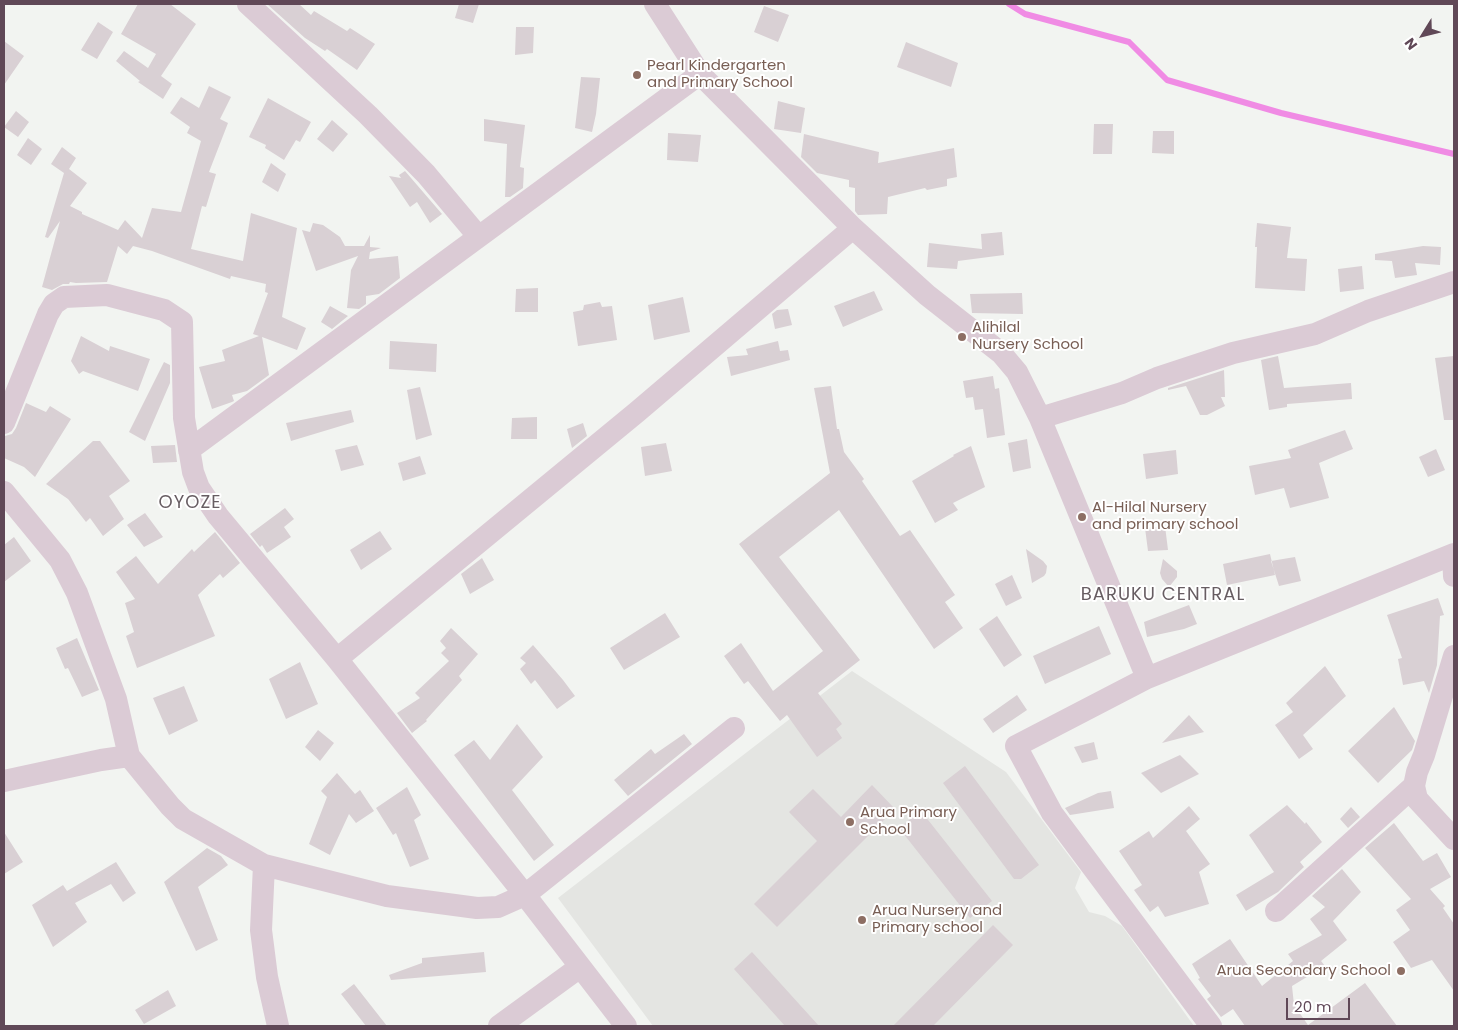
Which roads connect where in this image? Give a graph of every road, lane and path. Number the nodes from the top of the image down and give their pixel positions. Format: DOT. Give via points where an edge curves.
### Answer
graph roads {
  1 [pos="248,4"];
  2 [pos="655,4"];
  3 [pos="700,74"];
  4 [pos="853,228"];
  5 [pos="478,236"];
  6 [pos="1454,282"];
  7 [pos="1040,418"];
  8 [pos="4,423"];
  9 [pos="188,450"];
  10 [pos="4,492"];
  11 [pos="1454,562"];
  12 [pos="1454,656"];
  13 [pos="337,659"];
  14 [pos="1147,678"];
  15 [pos="734,728"];
  16 [pos="128,756"];
  17 [pos="4,781"];
  18 [pos="1414,786"];
  19 [pos="1454,840"];
  20 [pos="264,865"];
  21 [pos="525,895"];
  22 [pos="1276,911"];
  23 [pos="580,967"];
  24 [pos="278,1026"];
  25 [pos="499,1026"];
  26 [pos="626,1026"];
  27 [pos="1211,1026"];
  1 -- 5 [label="street" via="368,115 426,174"];
  2 -- 3 [label="street"];
  3 -- 4 [label="street"];
  3 -- 5 [label="street"];
  4 -- 7 [label="street" via="927,295 1001,353 1017,372"];
  4 -- 13 [label="street" via="637,412"];
  5 -- 9 [label="street"];
  6 -- 7 [label="street" via="1368,311 1315,334 1233,353"];
  7 -- 14 [label="street"];
  8 -- 9 [label="street" via="54,304 64,297 107,295 164,310 182,322"];
  9 -- 13 [label="street" via="199,488 218,516"];
  10 -- 16 [label="street" via="60,560 77,593 116,699"];
  11 -- 14 [label="street"];
  12 -- 18 [label="street"];
  13 -- 21 [label="street"];
  14 -- 27 [label="street" via="1016,746 1052,813"];
  15 -- 21 [label="street"];
  16 -- 17 [label="street"];
  16 -- 20 [label="street" via="183,819"];
  18 -- 19 [label="street" via="1417,799"];
  18 -- 22 [label="street"];
  20 -- 21 [label="street" via="387,896 477,908 498,907"];
  20 -- 24 [label="street" via="261,930"];
  21 -- 23 [label="street"];
  23 -- 25 [label="street"];
  23 -- 26 [label="street"];
}
